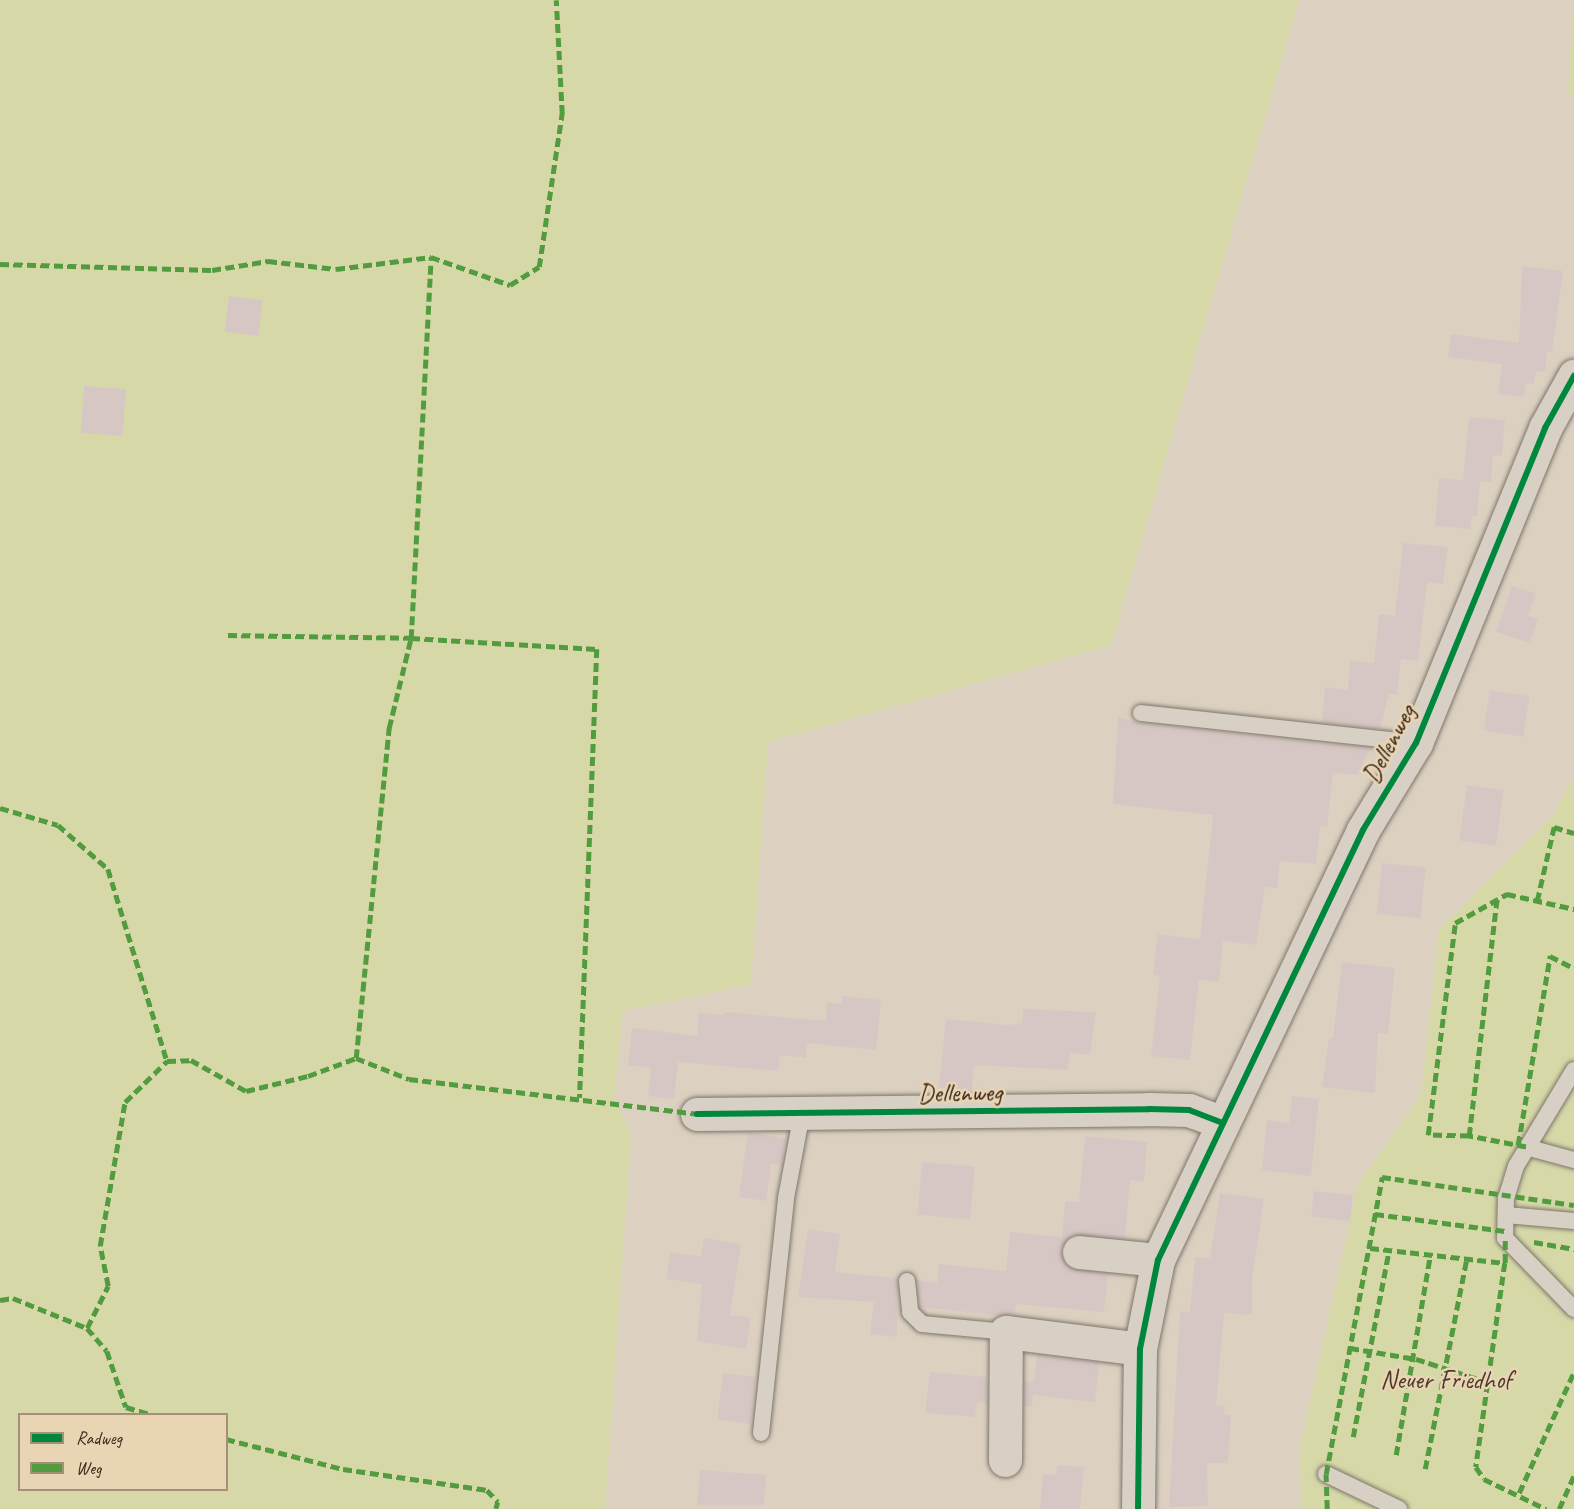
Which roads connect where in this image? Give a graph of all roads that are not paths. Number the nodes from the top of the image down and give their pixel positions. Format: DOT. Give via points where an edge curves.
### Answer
graph roads {
  1 [pos="1574,376"];
  2 [pos="1141,713"];
  3 [pos="1416,743"];
  4 [pos="1574,1070"];
  5 [pos="802,1113"];
  6 [pos="697,1114"];
  7 [pos="1221,1122"];
  8 [pos="1526,1147"];
  9 [pos="1574,1160"];
  10 [pos="1506,1215"];
  11 [pos="1574,1221"];
  12 [pos="1079,1252"];
  13 [pos="1158,1260"];
  14 [pos="907,1281"];
  15 [pos="1574,1309"];
  16 [pos="1006,1332"];
  17 [pos="1140,1348"];
  18 [pos="761,1432"];
  19 [pos="1005,1460"];
  20 [pos="1326,1474"];
  21 [pos="1138,1509"];
  22 [pos="1399,1509"];
  1 -- 3 [label="street, Dellenweg" via="1545,428"];
  2 -- 3 [label="lane"];
  3 -- 7 [label="street, Dellenweg" via="1363,830"];
  4 -- 8 [label="lane"];
  5 -- 6 [label="street, Dellenweg"];
  5 -- 7 [label="street, Dellenweg" via="1149,1108 1189,1110"];
  5 -- 18 [label="lane" via="786,1198"];
  7 -- 13 [label="street, Dellenweg"];
  8 -- 9 [label="lane"];
  8 -- 10 [label="lane" via="1506,1198"];
  10 -- 11 [label="lane"];
  10 -- 15 [label="lane" via="1505,1238"];
  12 -- 13 [label="street"];
  13 -- 17 [label="street, Dellenweg"];
  14 -- 16 [label="lane" via="910,1312 922,1324"];
  16 -- 17 [label="street"];
  16 -- 19 [label="street"];
  17 -- 21 [label="street, Dellenweg"];
  20 -- 22 [label="lane"];
}
